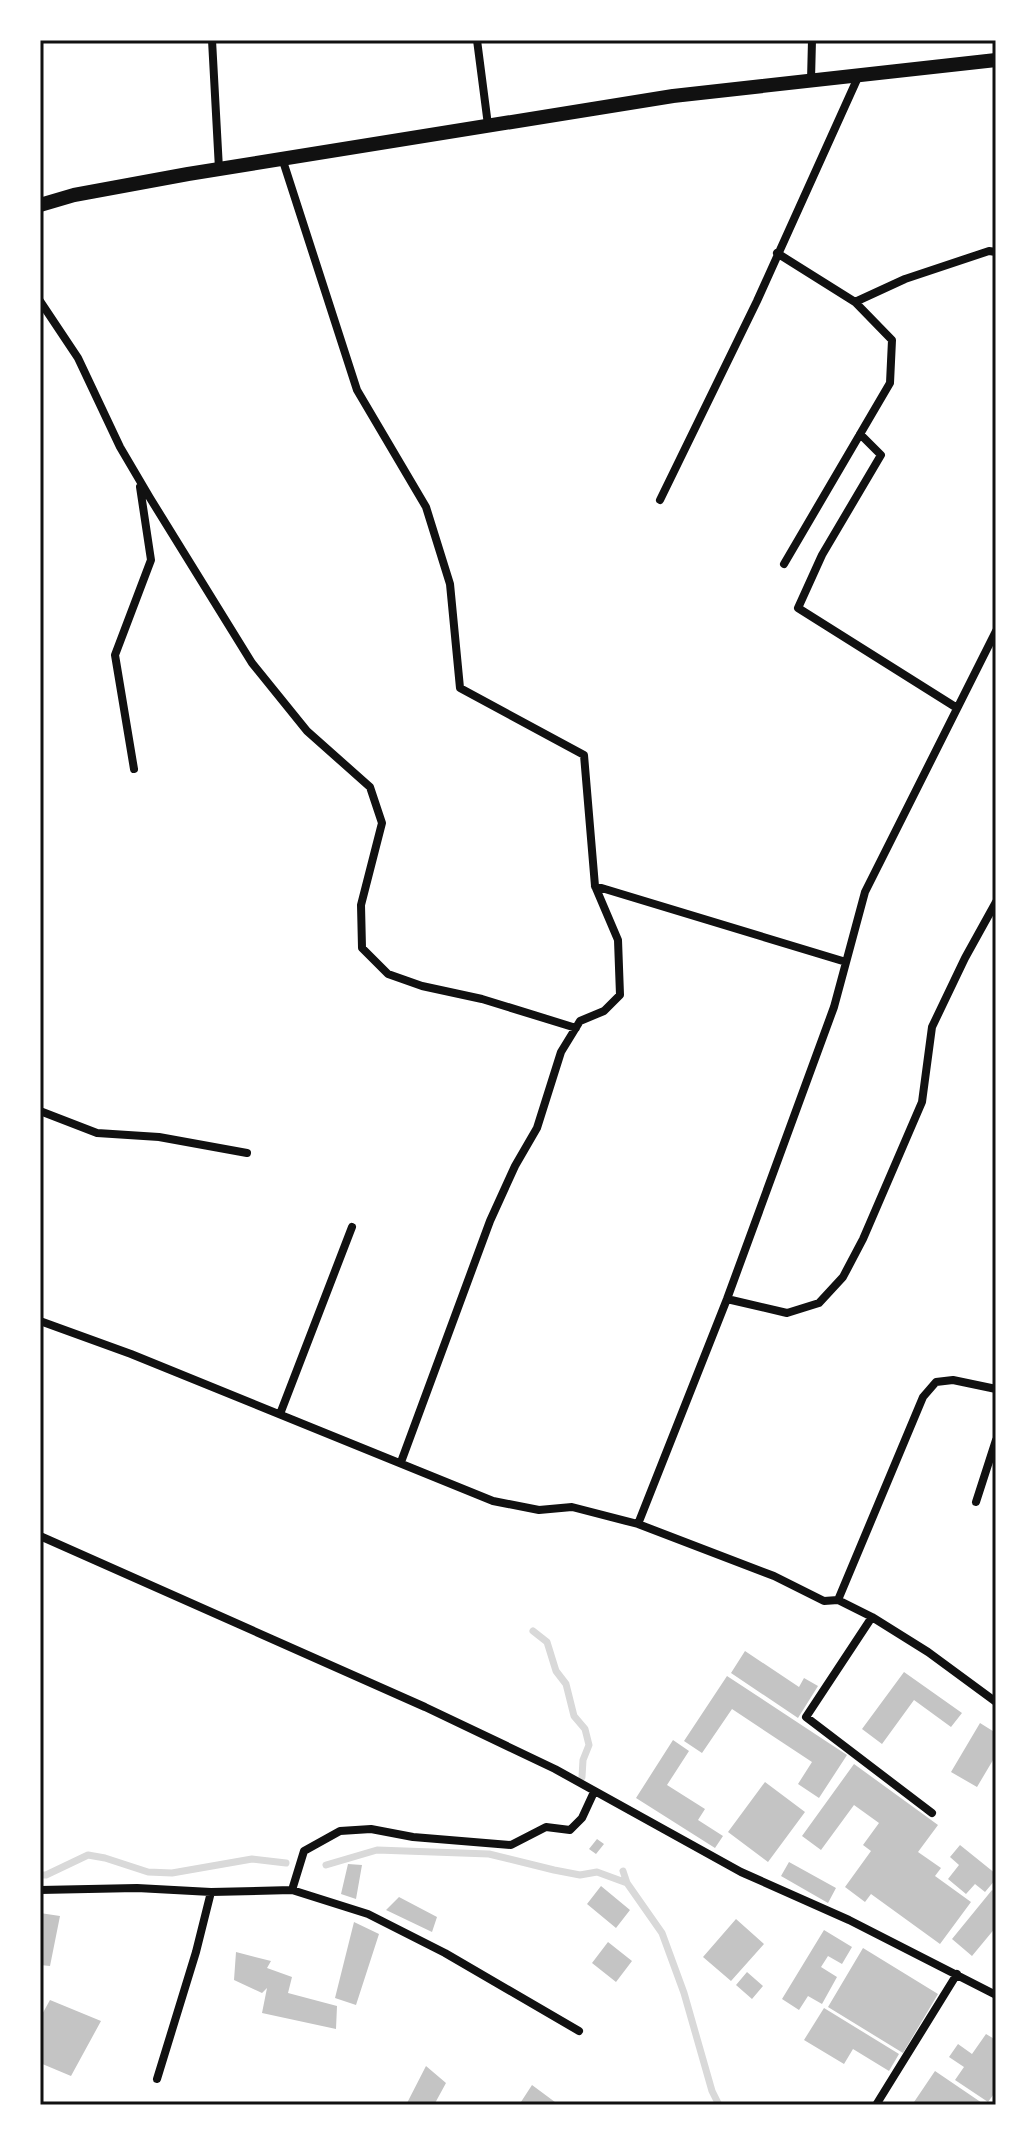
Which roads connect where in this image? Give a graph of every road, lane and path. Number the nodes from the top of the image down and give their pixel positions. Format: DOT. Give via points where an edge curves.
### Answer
graph roads {
  1 [pos="212,40"];
  2 [pos="477,40"];
  3 [pos="812,40"];
  4 [pos="996,60"];
  5 [pos="859,74"];
  6 [pos="811,80"];
  7 [pos="488,125"];
  8 [pos="282,158"];
  9 [pos="219,169"];
  10 [pos="40,205"];
  11 [pos="996,252"];
  12 [pos="777,253"];
  13 [pos="40,301"];
  14 [pos="855,302"];
  15 [pos="860,434"];
  16 [pos="139,480"];
  17 [pos="660,500"];
  18 [pos="784,564"];
  19 [pos="996,631"];
  20 [pos="957,708"];
  21 [pos="134,769"];
  22 [pos="595,886"];
  23 [pos="996,902"];
  24 [pos="846,962"];
  25 [pos="576,1028"];
  26 [pos="40,1111"];
  27 [pos="247,1153"];
  28 [pos="352,1227"];
  29 [pos="727,1299"];
  30 [pos="40,1321"];
  31 [pos="996,1389"];
  32 [pos="280,1414"];
  33 [pos="996,1440"];
  34 [pos="401,1462"];
  35 [pos="976,1502"];
  36 [pos="638,1524"];
  37 [pos="40,1536"];
  38 [pos="838,1600"];
  39 [pos="872,1617"];
  40 [pos="996,1702"];
  41 [pos="594,1792"];
  42 [pos="932,1813"];
  43 [pos="40,1890"];
  44 [pos="292,1890"];
  45 [pos="211,1892"];
  46 [pos="957,1974"];
  47 [pos="996,1995"];
  48 [pos="579,2031"];
  49 [pos="157,2079"];
  50 [pos="876,2105"];
  1 -- 9 [label="street"];
  2 -- 7 [label="street"];
  3 -- 6 [label="street"];
  4 -- 5 [label="street"];
  5 -- 6 [label="street"];
  5 -- 12 [label="street"];
  6 -- 7 [label="street"];
  7 -- 8 [label="street"];
  8 -- 9 [label="street"];
  8 -- 22 [label="street" via="357,390 426,507 450,584 460,688 584,755"];
  9 -- 10 [label="street"];
  11 -- 14 [label="street" via="905,279"];
  12 -- 14 [label="street"];
  12 -- 17 [label="street"];
  13 -- 16 [label="street" via="78,358"];
  14 -- 15 [label="street" via="892,340 890,383"];
  15 -- 18 [label="street"];
  15 -- 20 [label="street" via="881,455 822,555 798,608"];
  16 -- 21 [label="street" via="151,560 115,655"];
  16 -- 25 [label="street" via="252,663 307,731 370,787 382,823 361,905 362,948 388,974"];
  19 -- 20 [label="street"];
  20 -- 24 [label="street" via="865,892"];
  22 -- 24 [label="street"];
  22 -- 25 [label="street" via="618,940 620,995"];
  23 -- 29 [label="street" via="932,1027 922,1102 843,1277 819,1303 787,1313"];
  24 -- 29 [label="street"];
  25 -- 34 [label="street" via="561,1052 537,1128 490,1221"];
  26 -- 27 [label="street" via="97,1133 159,1137"];
  28 -- 32 [label="street"];
  29 -- 36 [label="street"];
  30 -- 32 [label="street"];
  31 -- 38 [label="street" via="953,1380 936,1382 923,1397"];
  32 -- 34 [label="street"];
  33 -- 35 [label="street"];
  34 -- 36 [label="street" via="493,1501 539,1510 572,1507"];
  36 -- 38 [label="street" via="824,1601"];
  37 -- 41 [label="street" via="425,1707"];
  38 -- 39 [label="street"];
  39 -- 40 [label="street"];
  39 -- 42 [label="street" via="806,1717"];
  41 -- 44 [label="street" via="570,1830 546,1827 511,1845 371,1829 340,1831 304,1851"];
  41 -- 46 [label="street" via="741,1872"];
  43 -- 45 [label="street"];
  44 -- 45 [label="street"];
  44 -- 48 [label="street" via="368,1914"];
  45 -- 49 [label="street"];
  46 -- 47 [label="street"];
  46 -- 50 [label="street"];
}
